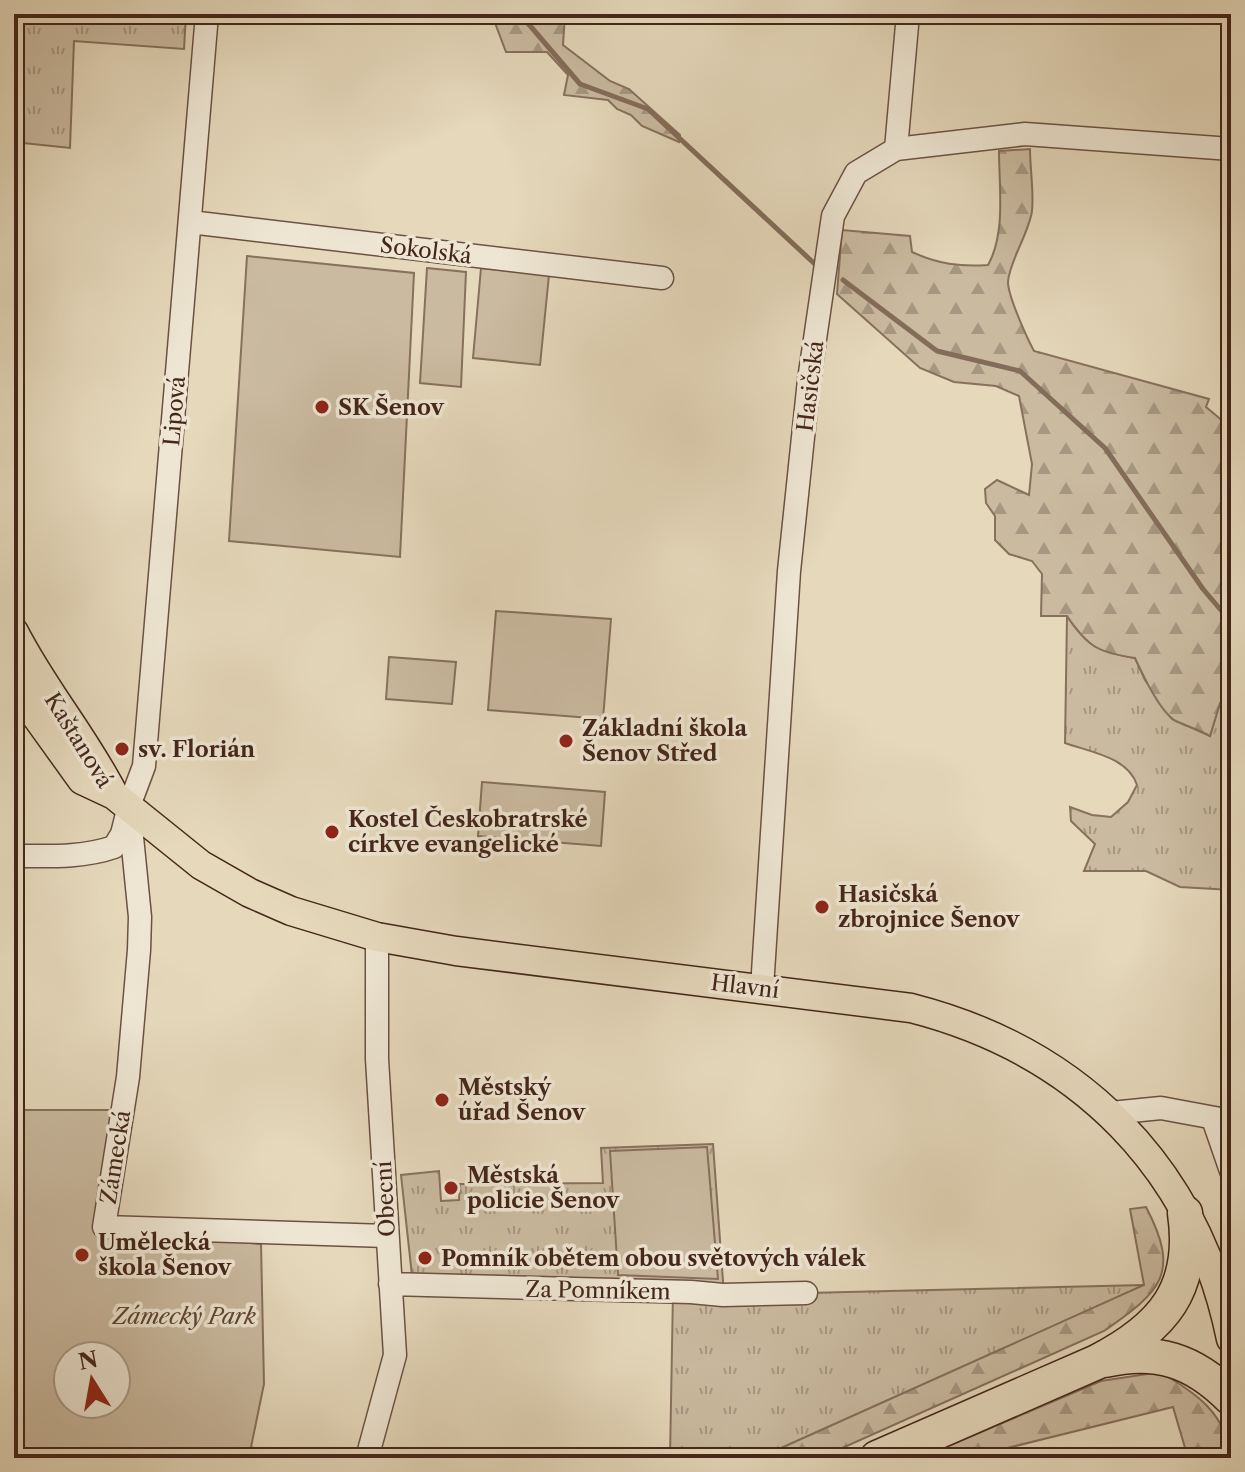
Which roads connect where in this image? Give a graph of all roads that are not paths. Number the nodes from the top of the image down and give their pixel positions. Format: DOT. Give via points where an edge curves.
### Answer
graph roads {
  1 [pos="207,14"];
  2 [pos="908,14"];
  3 [pos="896,149"];
  4 [pos="1231,149"];
  5 [pos="190,222"];
  6 [pos="662,278"];
  7 [pos="14,632"];
  8 [pos="14,680"];
  9 [pos="121,801"];
  10 [pos="14,856"];
  11 [pos="377,937"];
  12 [pos="762,988"];
  13 [pos="1111,1113"];
  14 [pos="1222,1120"];
  15 [pos="1231,1171"];
  16 [pos="1185,1213"];
  17 [pos="387,1236"];
  18 [pos="390,1284"];
  19 [pos="806,1293"];
  20 [pos="1231,1339"];
  21 [pos="1097,1362"];
  22 [pos="1231,1398"];
  23 [pos="367,1458"];
  24 [pos="877,1458"];
  1 -- 5 [label="street, Lipová"];
  2 -- 3 [label="street"];
  3 -- 4 [label="street, Hasičská" via="1025,134"];
  3 -- 12 [label="street, Hasičská" via="856,173 833,216 789,571"];
  5 -- 6 [label="street, Sokolská"];
  5 -- 9 [label="street, Lipová" via="144,766"];
  7 -- 9 [label="main road, Kaštanová"];
  8 -- 9 [label="main road, Kaštanová" via="82,780"];
  9 -- 10 [label="street, Lipová" via="122,834 114,847 76,856"];
  9 -- 11 [label="main road, Hlavní" via="201,865 250,893 301,915"];
  9 -- 17 [label="street, Zámecká" via="140,917 139,950 128,1077 104,1227"];
  11 -- 12 [label="main road, Hlavní" via="531,962"];
  11 -- 17 [label="street, Obecní" via="377,1059"];
  12 -- 13 [label="main road, Hlavní" via="911,1008 979,1029 1050,1066"];
  13 -- 14 [label="street" via="1161,1108"];
  13 -- 16 [label="main road, Hlavní"];
  14 -- 15 [label="street"];
  16 -- 20 [label="main road, Hlavní" via="1213,1276"];
  16 -- 21 [label="highway" via="1187,1265 1171,1300 1145,1331"];
  17 -- 18 [label="street, Obecní"];
  18 -- 19 [label="street, Za Pomníkem"];
  18 -- 23 [label="street, Obecní" via="395,1355"];
  21 -- 22 [label="highway" via="1140,1355 1183,1362"];
  21 -- 24 [label="highway"];
}
